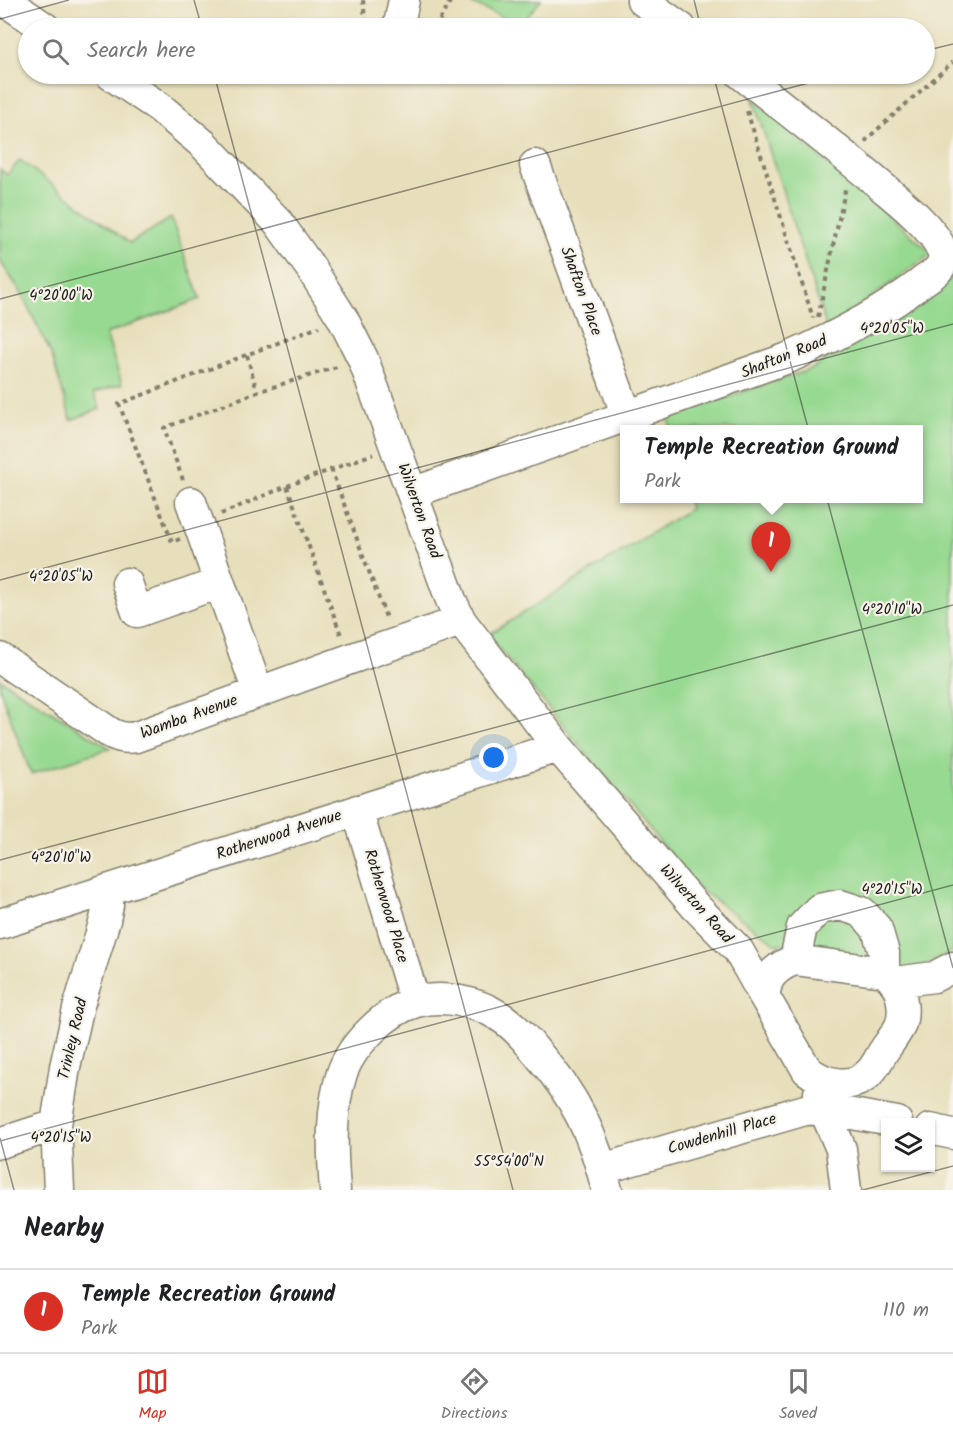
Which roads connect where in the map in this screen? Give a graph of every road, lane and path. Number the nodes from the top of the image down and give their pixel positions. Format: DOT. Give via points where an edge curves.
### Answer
graph roads {
  1 [pos="4,0"];
  2 [pos="363,0"];
  3 [pos="451,0"];
  4 [pos="642,0"];
  5 [pos="30,18"];
  6 [pos="365,18"];
  7 [pos="441,18"];
  8 [pos="667,18"];
  9 [pos="953,62"];
  10 [pos="935,78"];
  11 [pos="125,84"];
  12 [pos="754,84"];
  13 [pos="928,84"];
  14 [pos="745,106"];
  15 [pos="852,160"];
  16 [pos="535,165"];
  17 [pos="948,255"];
  18 [pos="343,319"];
  19 [pos="247,355"];
  20 [pos="363,359"];
  21 [pos="257,392"];
  22 [pos="627,416"];
  23 [pos="396,446"];
  24 [pos="331,469"];
  25 [pos="287,486"];
  26 [pos="412,493"];
  27 [pos="197,519"];
  28 [pos="127,583"];
  29 [pos="219,583"];
  30 [pos="461,621"];
  31 [pos="395,643"];
  32 [pos="0,658"];
  33 [pos="350,659"];
  34 [pos="258,692"];
  35 [pos="558,747"];
  36 [pos="357,810"];
  37 [pos="108,890"];
  38 [pos="0,924"];
  39 [pos="738,950"];
  40 [pos="791,961"];
  41 [pos="943,972"];
  42 [pos="890,977"];
  43 [pos="764,996"];
  44 [pos="415,1002"];
  45 [pos="904,1013"];
  46 [pos="869,1073"];
  47 [pos="813,1075"];
  48 [pos="842,1112"];
  49 [pos="881,1119"];
  50 [pos="56,1125"];
  51 [pos="935,1130"];
  52 [pos="953,1134"];
  53 [pos="0,1143"];
  54 [pos="605,1179"];
  55 [pos="59,1190"];
  56 [pos="335,1190"];
  57 [pos="846,1190"];
  1 -- 5 [label="street"];
  2 -- 6 [label="path"];
  3 -- 7 [label="path"];
  4 -- 8 [label="street"];
  9 -- 10 [label="path"];
  11 -- 18 [label="street, Wilverton Road" via="203,144 247,188 278,222"];
  12 -- 15 [label="street, Shafton Road"];
  13 -- 15 [label="path" via="868,138"];
  14 -- 15 [label="path" via="816,327"];
  15 -- 17 [label="street, Shafton Road" via="906,207"];
  16 -- 22 [label="street, Shafton Place"];
  17 -- 22 [label="street, Shafton Road" via="939,269 915,287 821,343"];
  18 -- 19 [label="path"];
  18 -- 20 [label="street, Wilverton Road"];
  19 -- 21 [label="path"];
  19 -- 27 [label="path" via="119,404 172,542"];
  20 -- 21 [label="path"];
  20 -- 23 [label="street, Wilverton Road"];
  21 -- 27 [label="path" via="164,428"];
  22 -- 26 [label="street, Shafton Road"];
  23 -- 24 [label="path"];
  23 -- 26 [label="street, Wilverton Road"];
  24 -- 25 [label="path"];
  24 -- 31 [label="path"];
  25 -- 27 [label="path"];
  25 -- 33 [label="path"];
  26 -- 30 [label="street, Wilverton Road"];
  27 -- 29 [label="street, Wamba Avenue"];
  28 -- 29 [label="street" via="137,612"];
  29 -- 34 [label="street, Wamba Avenue"];
  30 -- 31 [label="street, Wamba Avenue"];
  30 -- 35 [label="street, Wilverton Road"];
  31 -- 33 [label="street, Wamba Avenue"];
  32 -- 34 [label="street, Wamba Avenue" via="117,737 136,737"];
  33 -- 34 [label="street, Wamba Avenue"];
  35 -- 36 [label="street, Rotherwood Avenue"];
  35 -- 39 [label="street, Wilverton Road"];
  36 -- 37 [label="street, Rotherwood Avenue"];
  36 -- 44 [label="street, Rotherwood Place"];
  37 -- 38 [label="street, Rotherwood Avenue"];
  37 -- 50 [label="street, Trinley Road" via="105,920 67,1057"];
  39 -- 40 [label="street, Wilverton Road"];
  39 -- 43 [label="street, Wilverton Road"];
  40 -- 42 [label="street"];
  40 -- 42 [label="street" via="802,927 819,909 840,905 862,912 877,929"];
  40 -- 43 [label="street" via="773,974"];
  41 -- 42 [label="street"];
  41 -- 45 [label="street"];
  42 -- 45 [label="street" via="901,997"];
  43 -- 47 [label="street"];
  44 -- 54 [label="street" via="457,1000 481,1006 501,1016 525,1038 578,1108"];
  44 -- 56 [label="street" via="394,1013 362,1039 343,1071 336,1098 333,1140"];
  45 -- 46 [label="street"];
  46 -- 47 [label="street" via="855,1082 842,1084"];
  46 -- 48 [label="street"];
  47 -- 48 [label="street"];
  48 -- 49 [label="street, Cowdenhill Place"];
  48 -- 54 [label="street, Cowdenhill Place" via="804,1110"];
  48 -- 57 [label="street"];
  50 -- 53 [label="street"];
  50 -- 55 [label="street, Trinley Road"];
  51 -- 52 [label="street"];
}
